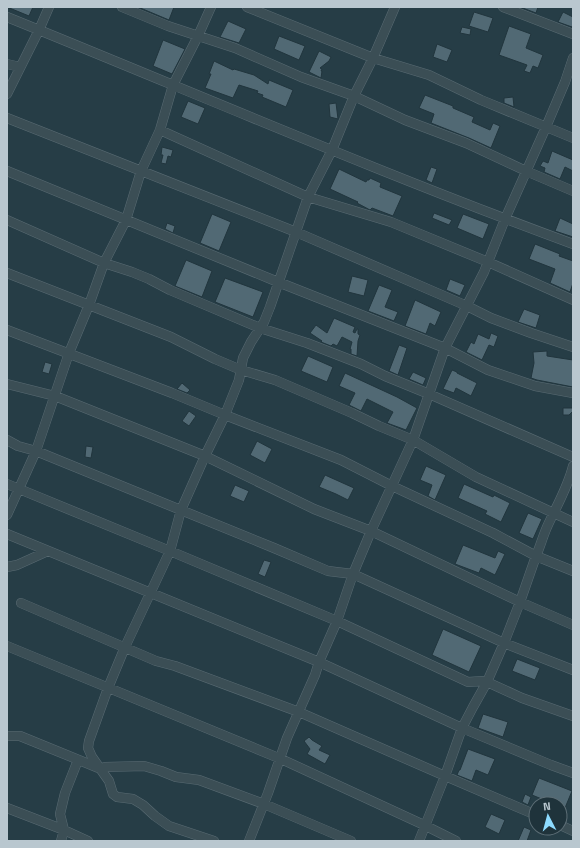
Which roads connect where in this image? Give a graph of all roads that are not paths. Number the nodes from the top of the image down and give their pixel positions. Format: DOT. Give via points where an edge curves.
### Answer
graph roads {
  1 [pos="50,7"];
  2 [pos="122,7"];
  3 [pos="211,7"];
  4 [pos="247,7"];
  5 [pos="395,7"];
  6 [pos="503,7"];
  7 [pos="7,17"];
  8 [pos="39,30"];
  9 [pos="573,34"];
  10 [pos="198,36"];
  11 [pos="373,58"];
  12 [pos="573,58"];
  13 [pos="7,64"];
  14 [pos="20,68"];
  15 [pos="569,84"];
  16 [pos="173,85"];
  17 [pos="7,94"];
  18 [pos="354,96"];
  19 [pos="7,118"];
  20 [pos="546,127"];
  21 [pos="160,130"];
  22 [pos="573,138"];
  23 [pos="332,150"];
  24 [pos="141,171"];
  25 [pos="526,171"];
  26 [pos="7,172"];
  27 [pos="573,191"];
  28 [pos="308,197"];
  29 [pos="505,219"];
  30 [pos="7,220"];
  31 [pos="126,220"];
  32 [pos="296,232"];
  33 [pos="573,244"];
  34 [pos="488,262"];
  35 [pos="104,263"];
  36 [pos="7,273"];
  37 [pos="278,282"];
  38 [pos="573,300"];
  39 [pos="89,305"];
  40 [pos="466,306"];
  41 [pos="260,328"];
  42 [pos="7,330"];
  43 [pos="573,347"];
  44 [pos="445,348"];
  45 [pos="68,353"];
  46 [pos="241,370"];
  47 [pos="7,384"];
  48 [pos="573,393"];
  49 [pos="429,394"];
  50 [pos="55,396"];
  51 [pos="225,415"];
  52 [pos="7,440"];
  53 [pos="413,440"];
  54 [pos="36,451"];
  55 [pos="205,456"];
  56 [pos="573,457"];
  57 [pos="572,472"];
  58 [pos="7,484"];
  59 [pos="392,486"];
  60 [pos="19,489"];
  61 [pos="182,510"];
  62 [pos="554,514"];
  63 [pos="7,515"];
  64 [pos="573,522"];
  65 [pos="370,531"];
  66 [pos="7,534"];
  67 [pos="48,551"];
  68 [pos="170,551"];
  69 [pos="536,556"];
  70 [pos="7,567"];
  71 [pos="573,571"];
  72 [pos="353,574"];
  73 [pos="151,594"];
  74 [pos="520,602"];
  75 [pos="21,603"];
  76 [pos="337,621"];
  77 [pos="573,625"];
  78 [pos="504,643"];
  79 [pos="7,646"];
  80 [pos="125,647"];
  81 [pos="318,662"];
  82 [pos="573,670"];
  83 [pos="487,682"];
  84 [pos="108,688"];
  85 [pos="299,712"];
  86 [pos="573,716"];
  87 [pos="462,728"];
  88 [pos="7,736"];
  89 [pos="281,759"];
  90 [pos="78,760"];
  91 [pos="101,769"];
  92 [pos="573,773"];
  93 [pos="445,776"];
  94 [pos="264,804"];
  95 [pos="7,808"];
  96 [pos="528,812"];
  97 [pos="424,825"];
  98 [pos="64,830"];
  99 [pos="61,841"];
  100 [pos="88,841"];
  101 [pos="214,841"];
  102 [pos="249,841"];
  103 [pos="351,841"];
  104 [pos="419,841"];
  105 [pos="456,841"];
  1 -- 8 [label="street"];
  2 -- 10 [label="street"];
  3 -- 10 [label="street"];
  4 -- 11 [label="street"];
  5 -- 11 [label="street"];
  6 -- 9 [label="street"];
  7 -- 8 [label="street"];
  8 -- 14 [label="street"];
  8 -- 16 [label="street"];
  10 -- 16 [label="street"];
  10 -- 18 [label="street" via="235,48 301,77"];
  11 -- 18 [label="street"];
  11 -- 20 [label="street" via="429,75"];
  12 -- 15 [label="street"];
  13 -- 14 [label="street"];
  14 -- 17 [label="street"];
  15 -- 20 [label="street"];
  16 -- 21 [label="street"];
  16 -- 23 [label="street"];
  18 -- 23 [label="street"];
  18 -- 25 [label="street"];
  19 -- 24 [label="street"];
  20 -- 22 [label="street"];
  20 -- 25 [label="street"];
  21 -- 24 [label="street"];
  21 -- 28 [label="street"];
  23 -- 28 [label="street"];
  23 -- 29 [label="street"];
  24 -- 31 [label="street"];
  24 -- 32 [label="street"];
  25 -- 27 [label="street"];
  25 -- 29 [label="street"];
  26 -- 31 [label="street"];
  28 -- 32 [label="street"];
  28 -- 34 [label="street" via="391,222"];
  29 -- 33 [label="street"];
  29 -- 34 [label="street"];
  30 -- 35 [label="street"];
  31 -- 35 [label="street"];
  31 -- 37 [label="street"];
  32 -- 37 [label="street"];
  32 -- 40 [label="street"];
  34 -- 38 [label="street"];
  34 -- 40 [label="street"];
  35 -- 39 [label="street"];
  35 -- 41 [label="street" via="149,279"];
  36 -- 39 [label="street"];
  37 -- 41 [label="street"];
  37 -- 44 [label="street"];
  39 -- 45 [label="street"];
  39 -- 46 [label="street"];
  40 -- 43 [label="street" via="491,318"];
  40 -- 44 [label="street"];
  41 -- 46 [label="street" via="251,342"];
  41 -- 49 [label="street" via="361,364"];
  42 -- 45 [label="street"];
  44 -- 48 [label="street" via="488,370 515,380"];
  44 -- 49 [label="street"];
  45 -- 50 [label="street"];
  45 -- 51 [label="street"];
  46 -- 51 [label="street"];
  46 -- 53 [label="street" via="275,380"];
  47 -- 50 [label="street"];
  49 -- 53 [label="street"];
  49 -- 56 [label="street"];
  50 -- 54 [label="street"];
  50 -- 55 [label="street"];
  51 -- 55 [label="street"];
  51 -- 59 [label="street" via="341,460"];
  52 -- 54 [label="street"];
  53 -- 59 [label="street"];
  53 -- 62 [label="street" via="476,477"];
  54 -- 60 [label="street"];
  54 -- 61 [label="street"];
  55 -- 61 [label="street"];
  55 -- 65 [label="street" via="314,509"];
  57 -- 62 [label="street"];
  58 -- 60 [label="street"];
  59 -- 65 [label="street"];
  59 -- 69 [label="street"];
  60 -- 63 [label="street"];
  60 -- 68 [label="street"];
  61 -- 68 [label="street"];
  61 -- 72 [label="street" via="328,571"];
  62 -- 64 [label="street"];
  62 -- 69 [label="street"];
  65 -- 72 [label="street"];
  65 -- 74 [label="street"];
  66 -- 67 [label="street"];
  67 -- 70 [label="street"];
  67 -- 73 [label="street"];
  68 -- 73 [label="street"];
  68 -- 76 [label="street"];
  69 -- 71 [label="street"];
  69 -- 74 [label="street"];
  72 -- 76 [label="street"];
  72 -- 78 [label="street"];
  73 -- 80 [label="street"];
  73 -- 81 [label="street"];
  74 -- 77 [label="street"];
  74 -- 78 [label="street"];
  75 -- 80 [label="street"];
  76 -- 81 [label="street"];
  76 -- 83 [label="street" via="468,682"];
  78 -- 82 [label="street"];
  78 -- 83 [label="street"];
  79 -- 84 [label="street"];
  80 -- 84 [label="street"];
  80 -- 85 [label="street" via="156,661"];
  81 -- 85 [label="street"];
  81 -- 87 [label="street"];
  83 -- 86 [label="street" via="522,698"];
  83 -- 87 [label="street"];
  84 -- 89 [label="street"];
  84 -- 91 [label="street" via="88,748"];
  85 -- 89 [label="street"];
  85 -- 93 [label="street"];
  87 -- 92 [label="street"];
  87 -- 93 [label="street"];
  88 -- 90 [label="street" via="20,736"];
  89 -- 94 [label="street"];
  89 -- 97 [label="street"];
  90 -- 91 [label="street"];
  90 -- 98 [label="street" via="60,814"];
  91 -- 94 [label="street" via="144,766 176,777 199,780"];
  91 -- 101 [label="street" via="117,797 133,799 169,826"];
  93 -- 96 [label="street"];
  93 -- 97 [label="street"];
  94 -- 102 [label="street"];
  94 -- 103 [label="street"];
  95 -- 98 [label="street"];
  97 -- 104 [label="street"];
  97 -- 105 [label="street"];
  98 -- 99 [label="street"];
  98 -- 100 [label="street"];
}
